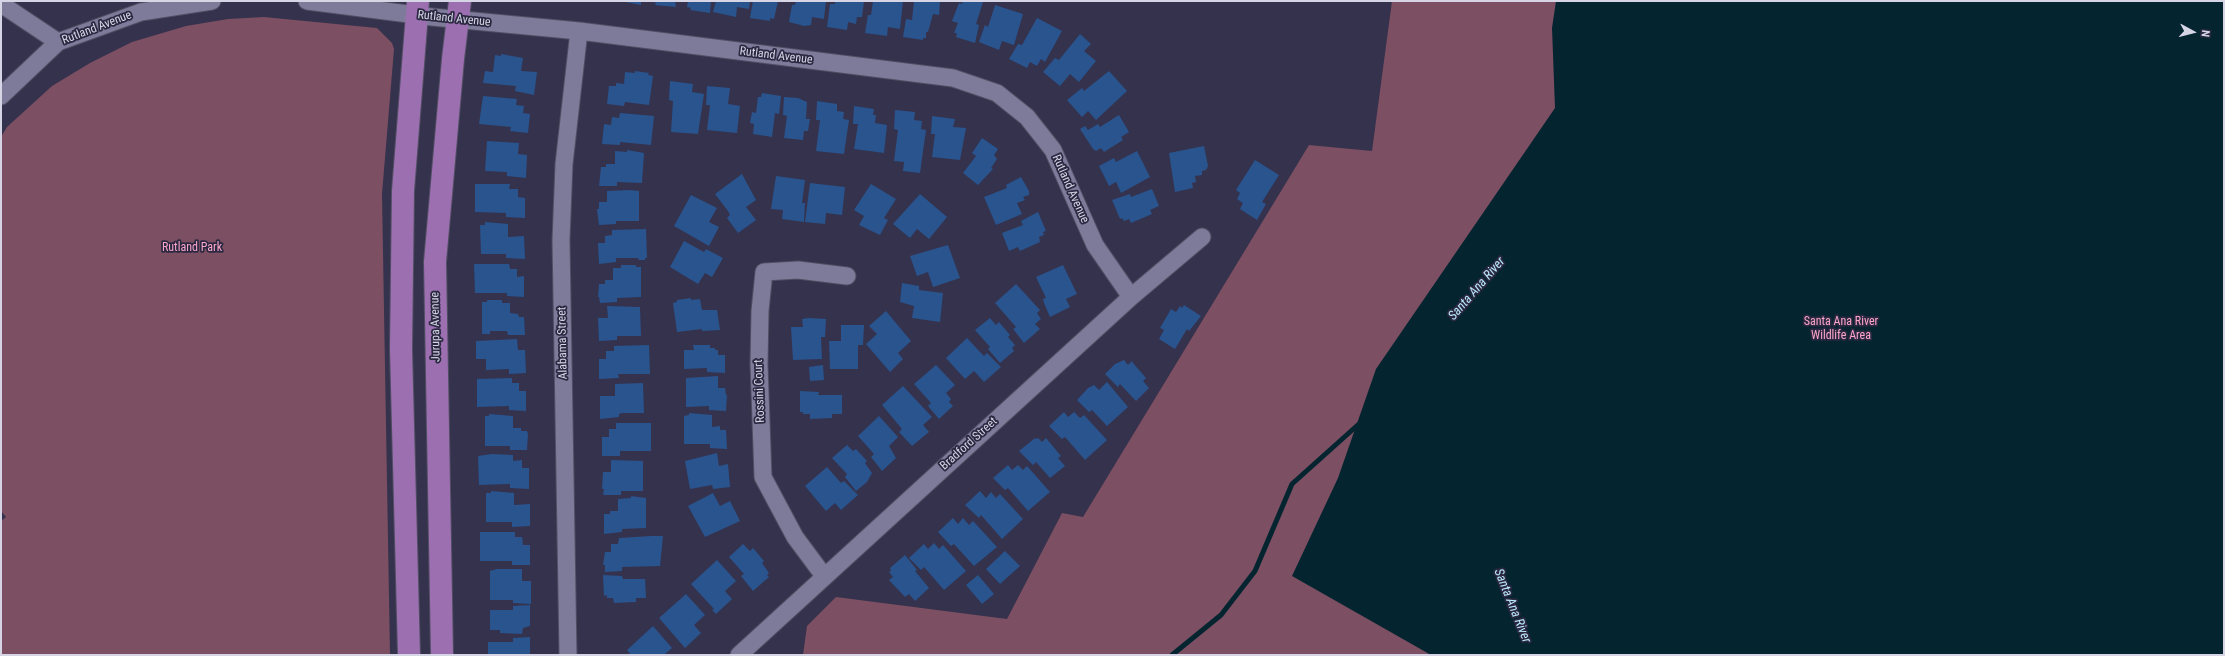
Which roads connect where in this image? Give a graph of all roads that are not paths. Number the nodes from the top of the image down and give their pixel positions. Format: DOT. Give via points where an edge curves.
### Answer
graph roads {
  1 [pos="212,1"];
  2 [pos="307,1"];
  3 [pos="1,4"];
  4 [pos="459,10"];
  5 [pos="422,11"];
  6 [pos="579,31"];
  7 [pos="58,42"];
  8 [pos="1,96"];
  9 [pos="1202,237"];
  10 [pos="847,276"];
  11 [pos="1131,297"];
  12 [pos="824,576"];
  13 [pos="409,655"];
  14 [pos="442,655"];
  15 [pos="568,655"];
  16 [pos="739,655"];
  1 -- 7 [label="street, Rutland Avenue" via="141,12"];
  2 -- 5 [label="street, Rutland Avenue"];
  3 -- 7 [label="street"];
  4 -- 5 [label="street, Rutland Avenue"];
  4 -- 6 [label="street, Rutland Avenue"];
  4 -- 14 [label="main road, Jurupa Avenue" via="452,59 435,257"];
  5 -- 13 [label="main road" via="403,191 402,349"];
  6 -- 11 [label="street, Rutland Avenue" via="953,78 997,93 1027,117 1053,150 1095,245"];
  6 -- 15 [label="street, Alabama Street" via="564,164 561,240"];
  7 -- 8 [label="street, Rutland Avenue"];
  9 -- 11 [label="street, Bradford Street"];
  10 -- 12 [label="street, Rossini Court" via="798,270 764,272 760,311 763,477 795,537"];
  11 -- 12 [label="street, Bradford Street"];
  12 -- 16 [label="street, Bradford Street"];
}
